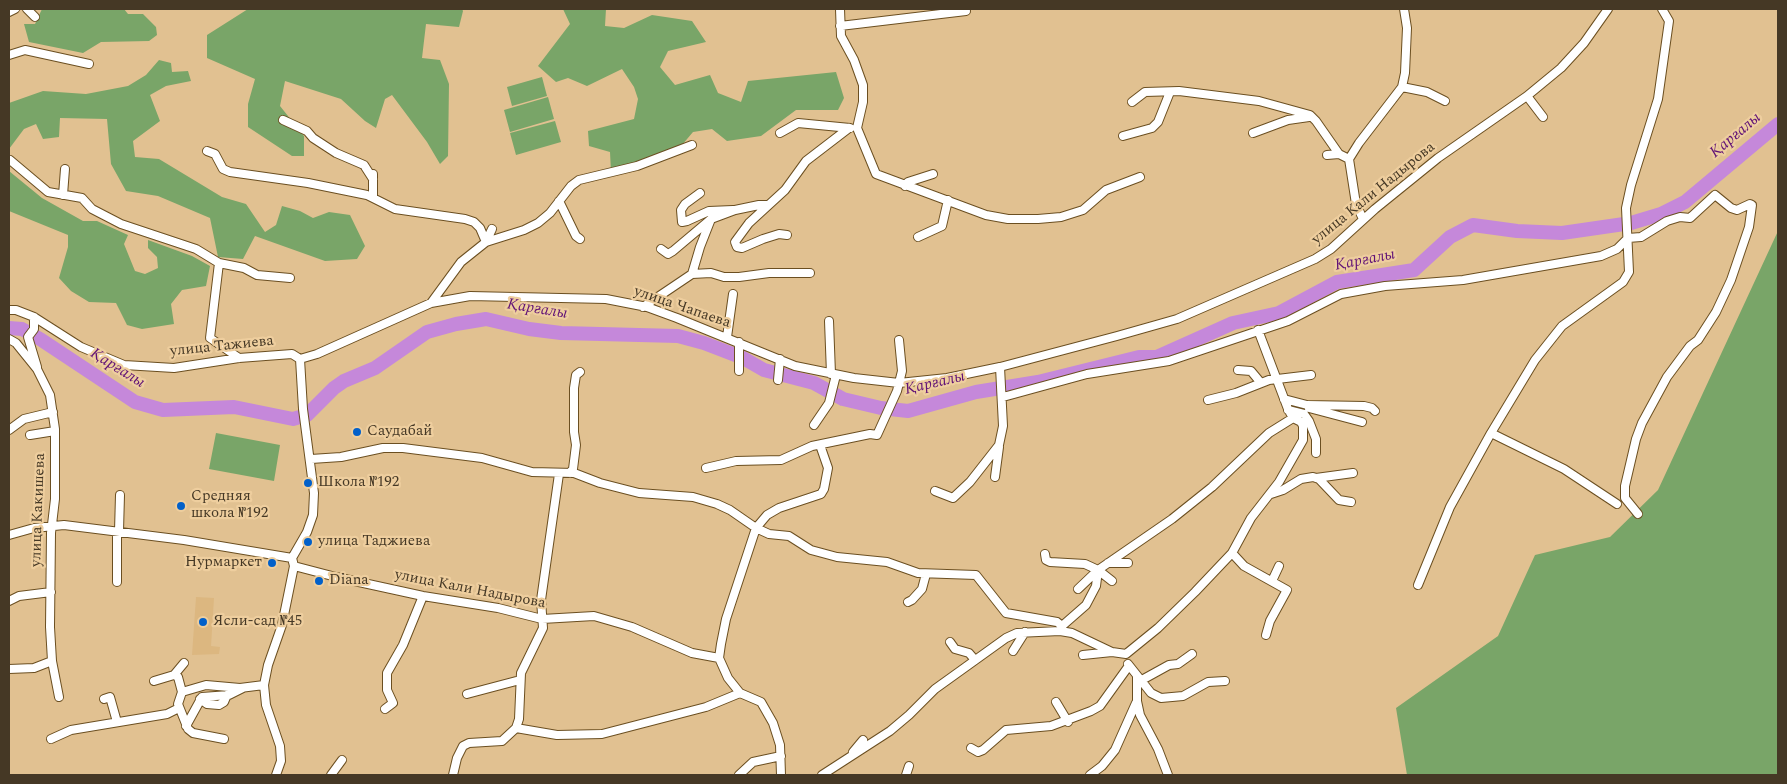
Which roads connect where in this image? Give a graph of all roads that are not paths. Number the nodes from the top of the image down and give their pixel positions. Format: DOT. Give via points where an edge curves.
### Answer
graph roads {
  1 [pos="27,9"];
  2 [pos="840,9"];
  3 [pos="1404,9"];
  4 [pos="1608,9"];
  5 [pos="1662,9"];
  6 [pos="966,11"];
  7 [pos="35,17"];
  8 [pos="840,26"];
  9 [pos="9,55"];
  10 [pos="89,64"];
  11 [pos="1402,86"];
  12 [pos="1170,92"];
  13 [pos="1528,96"];
  14 [pos="1445,101"];
  15 [pos="1132,102"];
  16 [pos="1311,117"];
  17 [pos="1543,117"];
  18 [pos="283,120"];
  19 [pos="853,128"];
  20 [pos="780,133"];
  21 [pos="1252,133"];
  22 [pos="1123,136"];
  23 [pos="692,145"];
  24 [pos="207,151"];
  25 [pos="1339,154"];
  26 [pos="1327,155"];
  27 [pos="1349,159"];
  28 [pos="10,160"];
  29 [pos="373,168"];
  30 [pos="65,170"];
  31 [pos="933,174"];
  32 [pos="1140,177"];
  33 [pos="372,179"];
  34 [pos="905,186"];
  35 [pos="700,193"];
  36 [pos="64,196"];
  37 [pos="373,197"];
  38 [pos="948,200"];
  39 [pos="558,201"];
  40 [pos="768,205"];
  41 [pos="735,210"];
  42 [pos="711,219"];
  43 [pos="1363,219"];
  44 [pos="492,229"];
  45 [pos="787,235"];
  46 [pos="918,237"];
  47 [pos="1628,238"];
  48 [pos="580,239"];
  49 [pos="486,242"];
  50 [pos="661,249"];
  51 [pos="219,263"];
  52 [pos="810,273"];
  53 [pos="692,274"];
  54 [pos="290,278"];
  55 [pos="733,294"];
  56 [pos="432,303"];
  57 [pos="643,307"];
  58 [pos="9,310"];
  59 [pos="34,317"];
  60 [pos="829,321"];
  61 [pos="1258,330"];
  62 [pos="726,337"];
  63 [pos="9,339"];
  64 [pos="898,340"];
  65 [pos="739,342"];
  66 [pos="239,358"];
  67 [pos="300,359"];
  68 [pos="780,359"];
  69 [pos="1000,367"];
  70 [pos="37,369"];
  71 [pos="1238,370"];
  72 [pos="739,371"];
  73 [pos="580,372"];
  74 [pos="834,375"];
  75 [pos="1311,375"];
  76 [pos="1276,379"];
  77 [pos="778,380"];
  78 [pos="899,383"];
  79 [pos="1261,383"];
  80 [pos="1002,395"];
  81 [pos="1284,399"];
  82 [pos="1208,400"];
  83 [pos="1301,404"];
  84 [pos="1288,410"];
  85 [pos="53,412"];
  86 [pos="1375,412"];
  87 [pos="1293,418"];
  88 [pos="1362,422"];
  89 [pos="814,425"];
  90 [pos="9,430"];
  91 [pos="55,431"];
  92 [pos="1491,433"];
  93 [pos="30,435"];
  94 [pos="821,445"];
  95 [pos="999,445"];
  96 [pos="1316,453"];
  97 [pos="311,459"];
  98 [pos="706,468"];
  99 [pos="570,473"];
  100 [pos="1352,473"];
  101 [pos="560,474"];
  102 [pos="995,477"];
  103 [pos="1316,478"];
  104 [pos="935,491"];
  105 [pos="1271,494"];
  106 [pos="120,495"];
  107 [pos="1351,502"];
  108 [pos="1617,504"];
  109 [pos="1638,514"];
  110 [pos="54,525"];
  111 [pos="756,528"];
  112 [pos="118,531"];
  113 [pos="9,535"];
  114 [pos="1232,553"];
  115 [pos="1045,554"];
  116 [pos="293,562"];
  117 [pos="1108,563"];
  118 [pos="1128,563"];
  119 [pos="1279,566"];
  120 [pos="1098,570"];
  121 [pos="926,574"];
  122 [pos="1272,581"];
  123 [pos="117,582"];
  124 [pos="1112,582"];
  125 [pos="1418,585"];
  126 [pos="1078,589"];
  127 [pos="51,592"];
  128 [pos="423,596"];
  129 [pos="9,601"];
  130 [pos="908,602"];
  131 [pos="542,619"];
  132 [pos="1061,628"];
  133 [pos="1024,632"];
  134 [pos="1266,635"];
  135 [pos="950,642"];
  136 [pos="1013,651"];
  137 [pos="1112,652"];
  138 [pos="1126,654"];
  139 [pos="1192,654"];
  140 [pos="1083,655"];
  141 [pos="720,658"];
  142 [pos="975,660"];
  143 [pos="52,661"];
  144 [pos="184,663"];
  145 [pos="1128,667"];
  146 [pos="9,669"];
  147 [pos="174,675"];
  148 [pos="1138,679"];
  149 [pos="520,680"];
  150 [pos="154,681"];
  151 [pos="1225,681"];
  152 [pos="264,685"];
  153 [pos="245,687"];
  154 [pos="182,692"];
  155 [pos="740,693"];
  156 [pos="467,694"];
  157 [pos="59,697"];
  158 [pos="104,699"];
  159 [pos="1137,701"];
  160 [pos="1056,702"];
  161 [pos="179,708"];
  162 [pos="385,709"];
  163 [pos="117,722"];
  164 [pos="1068,722"];
  165 [pos="186,726"];
  166 [pos="516,728"];
  167 [pos="51,739"];
  168 [pos="224,739"];
  169 [pos="863,740"];
  170 [pos="971,748"];
  171 [pos="781,756"];
  172 [pos="852,756"];
  173 [pos="342,760"];
  174 [pos="909,766"];
  175 [pos="276,775"];
  176 [pos="331,775"];
  177 [pos="453,775"];
  178 [pos="739,775"];
  179 [pos="781,775"];
  180 [pos="822,775"];
  181 [pos="906,775"];
  182 [pos="1090,775"];
  183 [pos="1168,775"];
  1 -- 7 [label="street"];
  2 -- 8 [label="street"];
  3 -- 11 [label="street" via="1407,28"];
  4 -- 13 [label="street, улица Кали Надырова" via="1573,56"];
  5 -- 47 [label="street" via="1669,21 1658,99 1631,185 1626,217"];
  6 -- 8 [label="street"];
  8 -- 19 [label="street" via="841,36 863,85 862,102"];
  9 -- 10 [label="street" via="24,50"];
  11 -- 14 [label="street" via="1427,92"];
  11 -- 27 [label="street"];
  12 -- 15 [label="street" via="1145,92"];
  12 -- 16 [label="street" via="1259,101"];
  12 -- 22 [label="street" via="1158,122 1152,128"];
  13 -- 17 [label="street"];
  13 -- 43 [label="street, улица Кали Надырова" via="1438,158"];
  16 -- 21 [label="street" via="1288,120"];
  16 -- 25 [label="street"];
  18 -- 33 [label="street" via="307,130 313,138 336,153 364,165"];
  19 -- 20 [label="street" via="798,123"];
  19 -- 34 [label="street" via="876,174"];
  19 -- 40 [label="street" via="806,161 785,190"];
  23 -- 39 [label="street" via="637,166 579,180"];
  24 -- 37 [label="street" via="215,154 223,169 230,172 308,183"];
  25 -- 26 [label="street"];
  25 -- 27 [label="street"];
  27 -- 43 [label="street" via="1356,204"];
  28 -- 36 [label="street" via="41,188"];
  29 -- 33 [label="street"];
  30 -- 36 [label="street"];
  31 -- 34 [label="street"];
  32 -- 38 [label="street" via="1106,190 1083,210 1061,217 1008,219 986,215"];
  33 -- 37 [label="street"];
  34 -- 38 [label="street"];
  35 -- 41 [label="street" via="684,204 682,222 709,211"];
  36 -- 51 [label="street" via="82,198 92,208 121,224 196,249"];
  37 -- 49 [label="street" via="395,209 474,222"];
  38 -- 46 [label="street" via="942,226"];
  39 -- 48 [label="street"];
  39 -- 49 [label="street" via="538,223"];
  40 -- 41 [label="street"];
  40 -- 45 [label="street" via="737,236 737,247 779,234"];
  41 -- 42 [label="street"];
  42 -- 50 [label="street" via="673,252 668,254"];
  42 -- 53 [label="street"];
  43 -- 69 [label="street, улица Кали Надырова" via="1315,260 1177,318"];
  44 -- 49 [label="street"];
  47 -- 61 [label="street" via="1617,249 1601,256 1463,280 1385,286 1341,294 1288,321"];
  47 -- 92 [label="street" via="1630,267 1627,277 1572,317 1552,336"];
  47 -- 109 [label="street" via="1641,237 1667,221 1690,218 1715,195 1737,210 1752,205 1741,252 1716,312 1667,377 1642,423 1625,486 1625,498"];
  49 -- 56 [label="street" via="461,262"];
  51 -- 54 [label="street" via="244,268 257,275"];
  51 -- 66 [label="street" via="210,338"];
  52 -- 53 [label="street" via="739,277"];
  53 -- 57 [label="street"];
  55 -- 62 [label="street"];
  56 -- 57 [label="street, улица Чапаева" via="470,296 521,296 606,299"];
  56 -- 67 [label="street, улица Чапаева"];
  57 -- 62 [label="street, улица Чапаева"];
  58 -- 59 [label="street, улица Тажиева"];
  59 -- 66 [label="street, улица Тажиева" via="81,347 124,365 174,368"];
  59 -- 70 [label="street" via="34,330 28,338"];
  60 -- 74 [label="street"];
  61 -- 76 [label="street"];
  61 -- 80 [label="street" via="1170,361 1087,374"];
  62 -- 65 [label="street, улица Чапаева"];
  63 -- 70 [label="street, улица Какишева"];
  64 -- 78 [label="street" via="902,371"];
  65 -- 68 [label="street, улица Чапаева"];
  65 -- 72 [label="street"];
  66 -- 67 [label="street, улица Тажиева" via="292,354"];
  67 -- 97 [label="street"];
  68 -- 74 [label="street, улица Чапаева"];
  68 -- 77 [label="street"];
  69 -- 78 [label="street, улица Чапаева" via="947,378"];
  69 -- 80 [label="street"];
  70 -- 85 [label="street, улица Какишева" via="50,395"];
  71 -- 79 [label="street" via="1252,371"];
  73 -- 99 [label="street" via="576,375 574,388 576,445"];
  74 -- 78 [label="street, улица Чапаева"];
  74 -- 89 [label="street" via="830,401"];
  75 -- 76 [label="street"];
  76 -- 79 [label="street"];
  76 -- 81 [label="street"];
  78 -- 94 [label="street" via="877,435"];
  79 -- 82 [label="street"];
  80 -- 95 [label="street" via="1003,426"];
  81 -- 83 [label="street"];
  81 -- 84 [label="street"];
  83 -- 86 [label="street" via="1364,406"];
  83 -- 88 [label="street"];
  84 -- 87 [label="street"];
  84 -- 96 [label="street" via="1304,414 1308,420 1316,439"];
  85 -- 90 [label="street" via="24,419"];
  85 -- 91 [label="street, улица Какишева"];
  87 -- 105 [label="street" via="1301,422 1303,440"];
  87 -- 117 [label="street" via="1269,433 1212,487 1172,519"];
  91 -- 93 [label="street"];
  91 -- 110 [label="street, улица Какишева"];
  92 -- 108 [label="street" via="1564,469"];
  92 -- 125 [label="street" via="1450,507"];
  94 -- 98 [label="street" via="781,460 736,461"];
  94 -- 111 [label="street" via="828,468 820,494 779,508 767,515"];
  95 -- 102 [label="street"];
  95 -- 104 [label="street" via="953,498"];
  97 -- 101 [label="street" via="403,448 482,458 532,472"];
  97 -- 116 [label="street" via="313,516"];
  99 -- 101 [label="street"];
  99 -- 111 [label="street" via="640,493 684,495 717,504"];
  100 -- 103 [label="street"];
  101 -- 131 [label="street" via="541,600"];
  103 -- 105 [label="street" via="1301,479"];
  103 -- 107 [label="street" via="1339,500"];
  105 -- 114 [label="street" via="1251,518"];
  106 -- 112 [label="street"];
  110 -- 112 [label="street, улица Кали Надырова"];
  110 -- 113 [label="street, улица Кали Надырова"];
  110 -- 127 [label="street, улица Какишева" via="51,533"];
  111 -- 121 [label="street" via="768,534 789,536 816,551 887,562"];
  111 -- 141 [label="street" via="726,619"];
  112 -- 116 [label="street, улица Кали Надырова"];
  112 -- 123 [label="street"];
  114 -- 122 [label="street" via="1244,566"];
  114 -- 138 [label="street" via="1158,628"];
  115 -- 120 [label="street" via="1050,562 1085,564"];
  116 -- 128 [label="street, улица Кали Надырова"];
  116 -- 152 [label="street" via="282,625"];
  117 -- 118 [label="street"];
  117 -- 120 [label="street"];
  119 -- 122 [label="street"];
  120 -- 124 [label="street"];
  120 -- 126 [label="street"];
  120 -- 132 [label="street" via="1096,586 1086,605"];
  121 -- 130 [label="street" via="922,589"];
  121 -- 132 [label="street" via="976,575 1006,613 1057,622"];
  122 -- 134 [label="street" via="1287,590"];
  127 -- 129 [label="street" via="19,596"];
  127 -- 143 [label="street, улица Какишева"];
  128 -- 131 [label="street, улица Кали Надырова"];
  128 -- 162 [label="street" via="403,645 387,673 387,690 393,703"];
  131 -- 141 [label="street, улица Кали Надырова" via="594,616 632,627 692,653"];
  131 -- 149 [label="street" via="544,628"];
  132 -- 133 [label="street"];
  132 -- 137 [label="street"];
  133 -- 136 [label="street"];
  133 -- 142 [label="street" via="997,643"];
  135 -- 142 [label="street" via="955,649 969,653"];
  137 -- 138 [label="street"];
  137 -- 140 [label="street"];
  138 -- 145 [label="street"];
  139 -- 148 [label="street"];
  141 -- 155 [label="street" via="728,678"];
  142 -- 172 [label="street" via="935,690 896,726"];
  143 -- 146 [label="street" via="34,668"];
  143 -- 157 [label="street, улица Какишева"];
  144 -- 147 [label="street"];
  145 -- 148 [label="street"];
  145 -- 164 [label="street" via="1100,706"];
  147 -- 150 [label="street"];
  147 -- 154 [label="street" via="178,677"];
  148 -- 151 [label="street" via="1156,696 1169,698 1183,696 1208,682"];
  148 -- 159 [label="street"];
  149 -- 156 [label="street"];
  149 -- 166 [label="street" via="520,712"];
  152 -- 153 [label="street"];
  152 -- 175 [label="street" via="266,705 283,758"];
  153 -- 154 [label="street" via="206,685"];
  153 -- 165 [label="street" via="227,695 200,700"];
  154 -- 161 [label="street" via="178,697"];
  155 -- 166 [label="street" via="706,707 602,734 557,735"];
  155 -- 171 [label="street" via="764,705 773,723"];
  158 -- 163 [label="street" via="110,697"];
  159 -- 182 [label="street" via="1115,750"];
  159 -- 183 [label="street" via="1140,715"];
  160 -- 164 [label="street"];
  161 -- 163 [label="street" via="167,714"];
  161 -- 165 [label="street"];
  163 -- 167 [label="street" via="71,730"];
  164 -- 170 [label="street" via="1006,730 983,750 978,752"];
  165 -- 168 [label="street" via="193,733"];
  166 -- 177 [label="street" via="502,741 463,746"];
  169 -- 172 [label="street"];
  171 -- 178 [label="street" via="753,762"];
  171 -- 179 [label="street"];
  172 -- 180 [label="street"];
  173 -- 176 [label="street"];
  174 -- 181 [label="street"];
}
